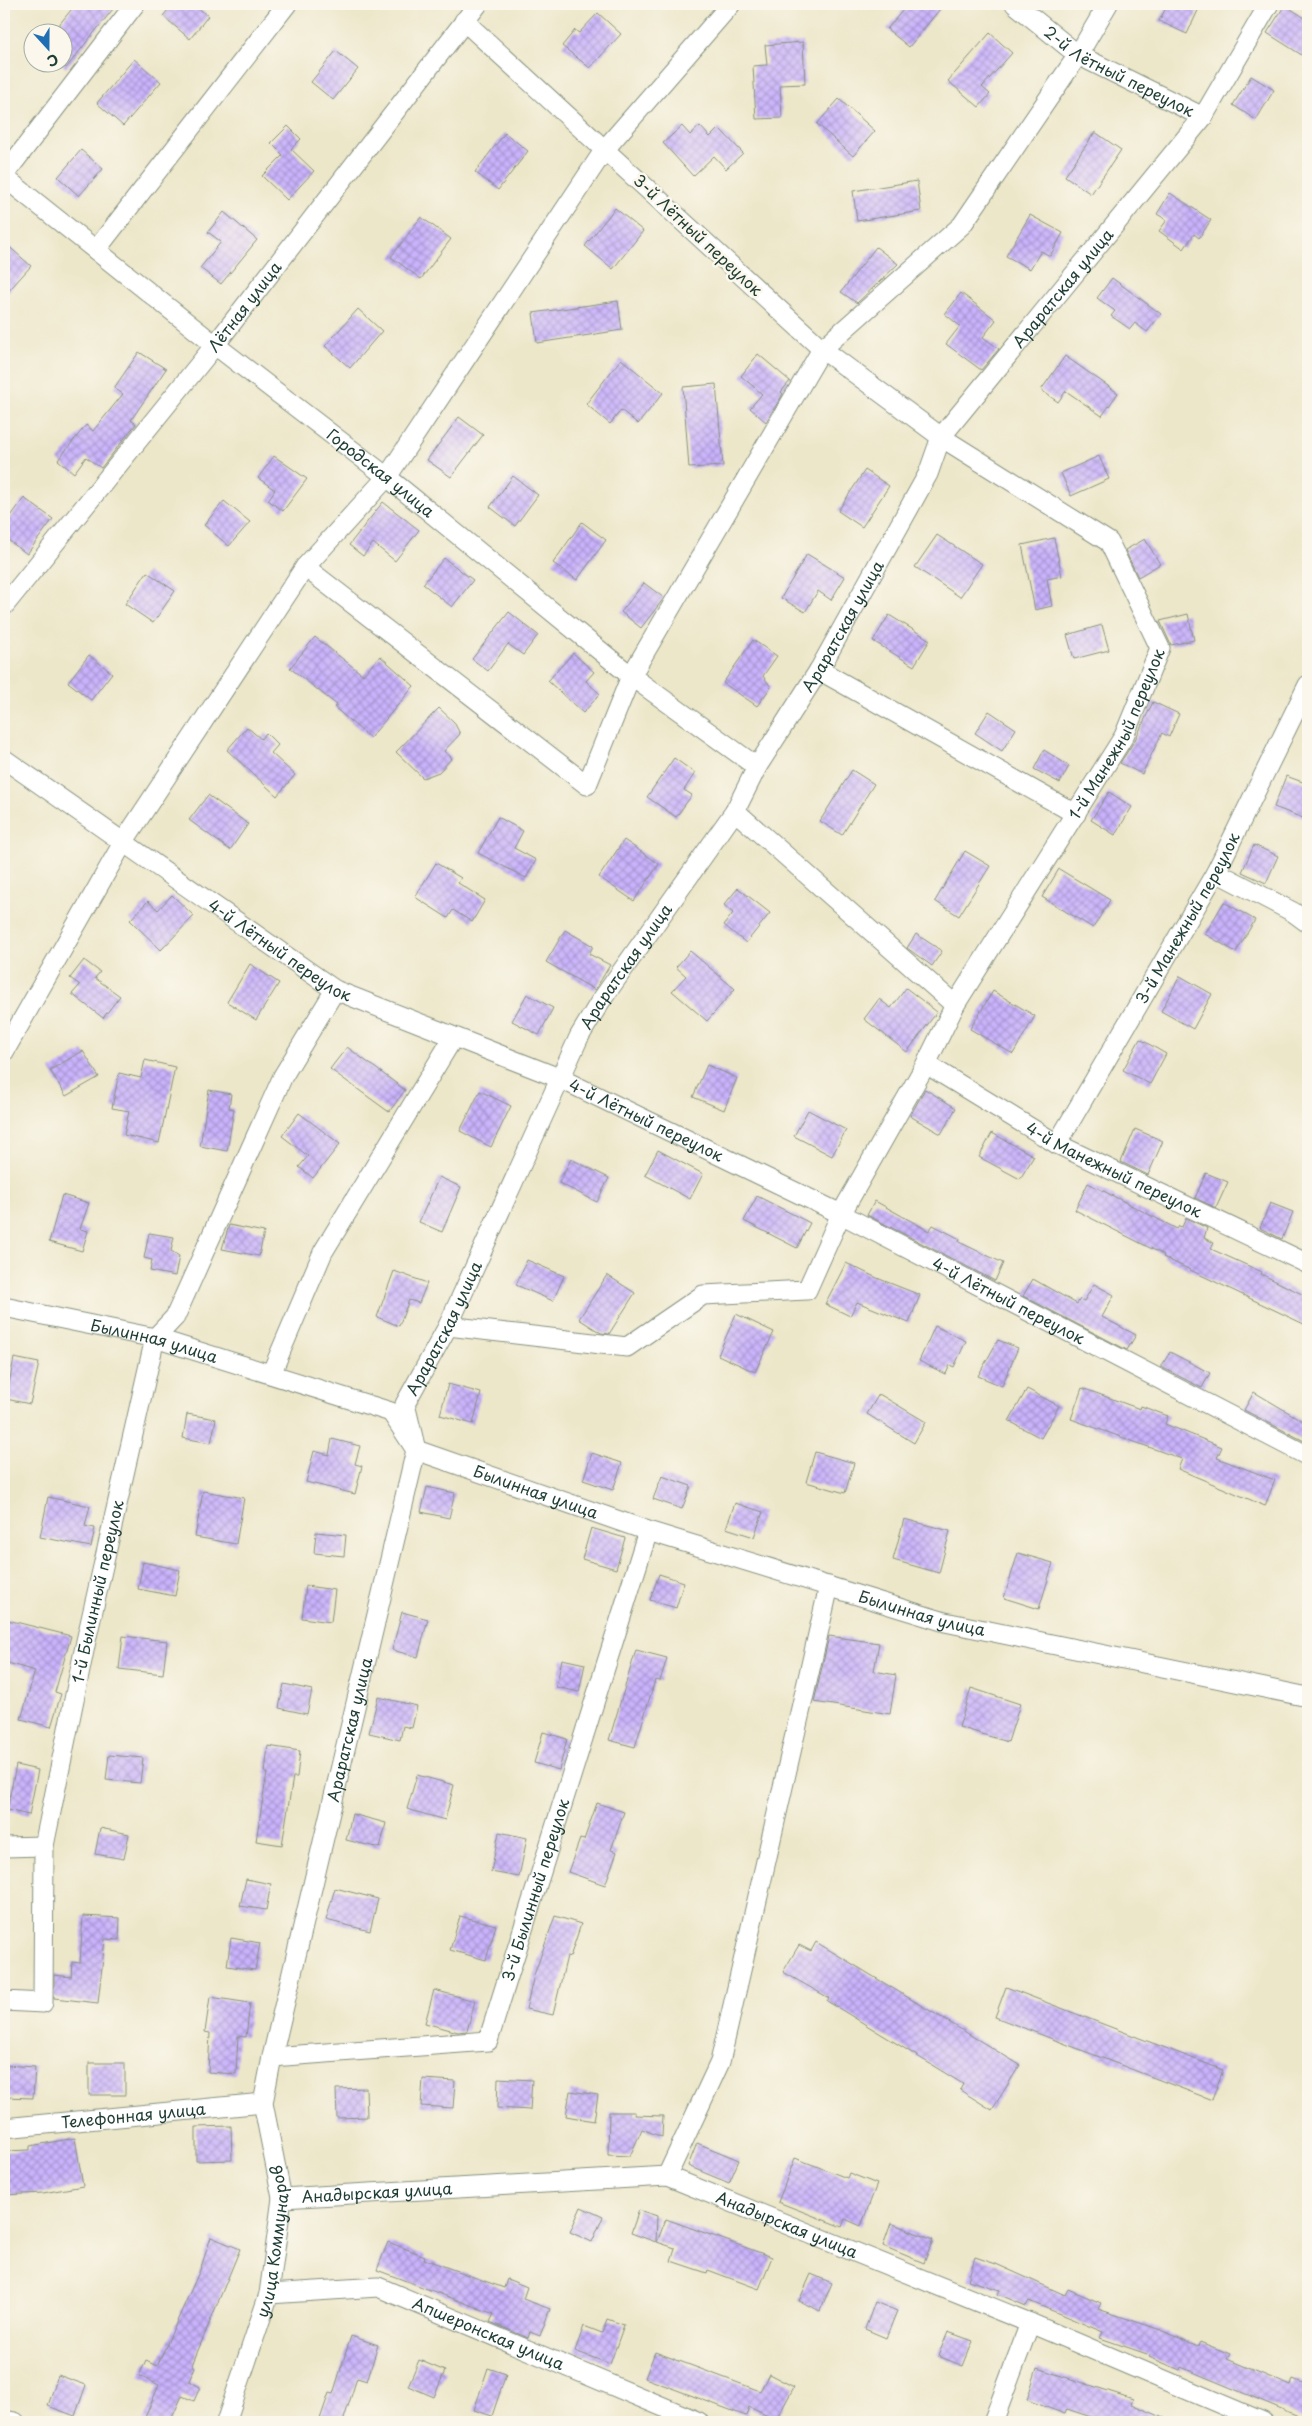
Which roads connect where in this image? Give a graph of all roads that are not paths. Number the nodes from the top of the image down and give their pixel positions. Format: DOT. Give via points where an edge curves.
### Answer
graph roads {
  1 [pos="135,4"];
  2 [pos="287,4"];
  3 [pos="478,4"];
  4 [pos="731,4"];
  5 [pos="1015,4"];
  6 [pos="1108,4"];
  7 [pos="1269,4"];
  8 [pos="464,21"];
  9 [pos="1078,55"];
  10 [pos="1203,117"];
  11 [pos="605,149"];
  12 [pos="4,176"];
  13 [pos="96,250"];
  14 [pos="215,345"];
  15 [pos="822,349"];
  16 [pos="942,437"];
  17 [pos="387,477"];
  18 [pos="304,567"];
  19 [pos="4,606"];
  20 [pos="819,670"];
  21 [pos="631,676"];
  22 [pos="1308,685"];
  23 [pos="4,759"];
  24 [pos="758,767"];
  25 [pos="735,811"];
  26 [pos="1076,814"];
  27 [pos="124,841"];
  28 [pos="1216,872"];
  29 [pos="1308,923"];
  30 [pos="335,990"];
  31 [pos="955,1006"];
  32 [pos="453,1038"];
  33 [pos="4,1052"];
  34 [pos="926,1064"];
  35 [pos="559,1078"];
  36 [pos="1057,1144"];
  37 [pos="841,1214"];
  38 [pos="1308,1264"];
  39 [pos="4,1307"];
  40 [pos="448,1326"];
  41 [pos="155,1338"];
  42 [pos="271,1374"];
  43 [pos="416,1450"];
  44 [pos="1308,1456"];
  45 [pos="648,1532"];
  46 [pos="829,1586"];
  47 [pos="1308,1697"];
  48 [pos="44,1846"];
  49 [pos="4,1847"];
  50 [pos="4,2001"];
  51 [pos="272,2057"];
  52 [pos="263,2103"];
  53 [pos="4,2128"];
  54 [pos="668,2176"];
  55 [pos="282,2198"];
  56 [pos="269,2294"];
  57 [pos="1030,2323"];
  58 [pos="4,2420"];
  59 [pos="15,2422"];
  60 [pos="226,2422"];
  61 [pos="699,2422"];
  62 [pos="994,2422"];
  63 [pos="1263,2422"];
  1 -- 12 [label="street"];
  2 -- 13 [label="street"];
  3 -- 8 [label="street, Лётная улица"];
  4 -- 11 [label="street"];
  5 -- 9 [label="street, 2-й Лётный переулок"];
  6 -- 9 [label="street"];
  7 -- 10 [label="street, Араратская улица"];
  8 -- 11 [label="street, 3-й Лётный переулок"];
  8 -- 14 [label="street, Лётная улица"];
  9 -- 10 [label="street, 2-й Лётный переулок"];
  9 -- 15 [label="street" via="962,226"];
  10 -- 16 [label="street, Араратская улица"];
  11 -- 15 [label="street, 3-й Лётный переулок"];
  11 -- 17 [label="street"];
  12 -- 13 [label="street, Городская улица"];
  13 -- 14 [label="street, Городская улица"];
  14 -- 17 [label="street, Городская улица"];
  14 -- 19 [label="street, Лётная улица"];
  15 -- 16 [label="street, 3-й Лётный переулок"];
  15 -- 21 [label="street"];
  16 -- 20 [label="street, Араратская улица" via="928,474"];
  16 -- 26 [label="street, 1-й Манежный переулок" via="1109,542 1160,648 1124,736"];
  17 -- 18 [label="street"];
  17 -- 21 [label="street, Городская улица"];
  18 -- 21 [label="street" via="587,785"];
  18 -- 27 [label="street"];
  20 -- 24 [label="street, Араратская улица"];
  20 -- 26 [label="street"];
  21 -- 24 [label="street, Городская улица"];
  22 -- 28 [label="street, 3-й Манежный переулок"];
  23 -- 27 [label="street, 4-й Лётный переулок"];
  24 -- 25 [label="street, Араратская улица"];
  25 -- 31 [label="street"];
  25 -- 35 [label="street, Араратская улица" via="600,1002"];
  26 -- 31 [label="street, 1-й Манежный переулок"];
  27 -- 30 [label="street, 4-й Лётный переулок"];
  27 -- 33 [label="street"];
  28 -- 29 [label="street"];
  28 -- 36 [label="street, 3-й Манежный переулок"];
  30 -- 32 [label="street, 4-й Лётный переулок"];
  30 -- 41 [label="street" via="283,1076 175,1316"];
  31 -- 34 [label="street, 1-й Манежный переулок"];
  32 -- 35 [label="street, 4-й Лётный переулок"];
  32 -- 42 [label="street" via="323,1252"];
  34 -- 36 [label="street, 4-й Манежный переулок"];
  34 -- 37 [label="street, 1-й Манежный переулок"];
  35 -- 37 [label="street, 4-й Лётный переулок"];
  35 -- 40 [label="street, Араратская улица"];
  36 -- 38 [label="street, 4-й Манежный переулок"];
  37 -- 40 [label="street, 1-й Манежный переулок" via="807,1290 703,1295 627,1347"];
  37 -- 44 [label="street, 4-й Лётный переулок"];
  39 -- 41 [label="street, Былинная улица"];
  40 -- 43 [label="street, Араратская улица" via="404,1404"];
  41 -- 42 [label="street, Былинная улица"];
  41 -- 48 [label="street, 1-й Былинный переулок" via="88,1632"];
  42 -- 43 [label="street, Былинная улица" via="391,1412"];
  43 -- 45 [label="street, Былинная улица"];
  43 -- 51 [label="street, Араратская улица"];
  45 -- 46 [label="street, Былинная улица"];
  45 -- 51 [label="street, 3-й Былинный переулок" via="488,2040"];
  46 -- 47 [label="street, Былинная улица" via="945,1622"];
  46 -- 54 [label="street" via="720,2062"];
  48 -- 49 [label="street"];
  48 -- 50 [label="street, 1-й Былинный переулок" via="43,2003"];
  51 -- 52 [label="street, улица Коммунаров"];
  52 -- 53 [label="street, Телефонная улица"];
  52 -- 55 [label="street, улица Коммунаров"];
  54 -- 55 [label="street, Анадырская улица"];
  54 -- 57 [label="street, Анадырская улица"];
  55 -- 56 [label="street, улица Коммунаров"];
  56 -- 60 [label="street, улица Коммунаров"];
  56 -- 61 [label="street, Апшеронская улица" via="378,2287"];
  57 -- 62 [label="street"];
  57 -- 63 [label="street, Анадырская улица"];
  58 -- 59 [label="street"];
}
